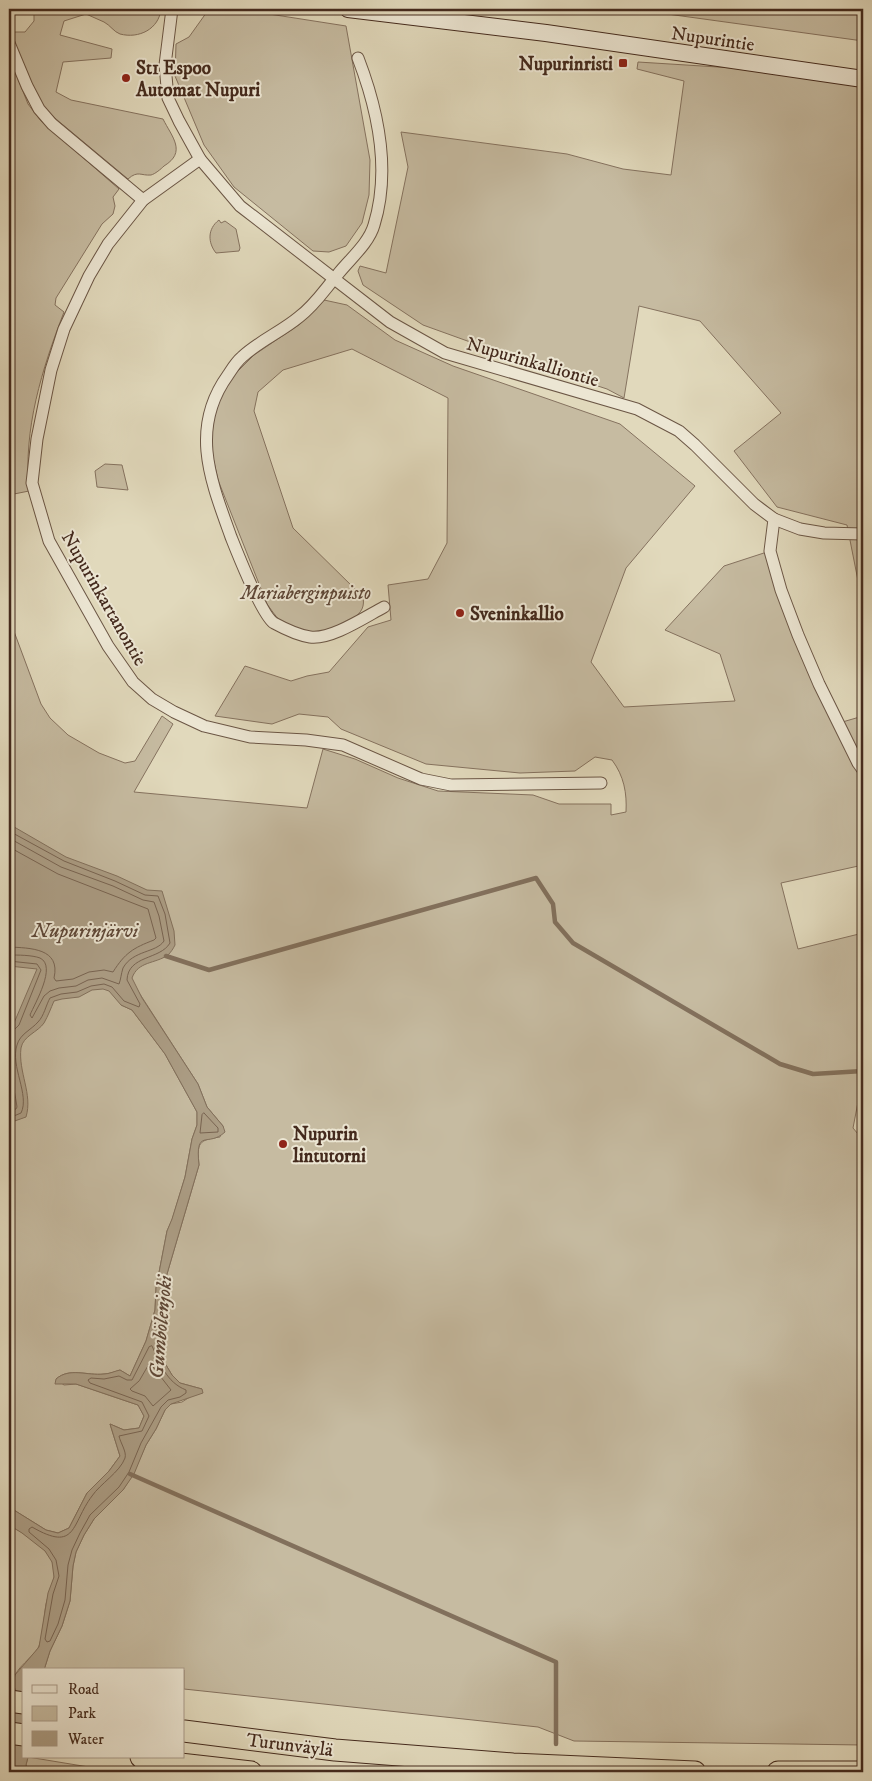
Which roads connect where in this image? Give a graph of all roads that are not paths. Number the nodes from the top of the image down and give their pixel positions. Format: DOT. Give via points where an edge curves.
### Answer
graph roads {
  1 [pos="172,9"];
  2 [pos="348,9"];
  3 [pos="9,43"];
  4 [pos="358,58"];
  5 [pos="863,79"];
  6 [pos="200,159"];
  7 [pos="143,200"];
  8 [pos="335,278"];
  9 [pos="774,519"];
  10 [pos="863,534"];
  11 [pos="384,607"];
  12 [pos="863,770"];
  13 [pos="601,783"];
  14 [pos="9,1700"];
  15 [pos="22,1703"];
  16 [pos="185,1731"];
  17 [pos="9,1733"];
  18 [pos="22,1736"];
  19 [pos="146,1758"];
  20 [pos="251,1772"];
  21 [pos="695,1772"];
  22 [pos="778,1772"];
  23 [pos="863,1772"];
  1 -- 6 [label="street, Nupurinkalliontie" via="165,65 168,98"];
  2 -- 5 [label="main road, Nupurintie" via="546,33"];
  3 -- 7 [label="street" via="39,109"];
  4 -- 8 [label="street" via="378,125 382,175 380,201 374,227"];
  6 -- 7 [label="street, Nupurinkartanontie"];
  6 -- 8 [label="street, Nupurinkalliontie" via="240,206"];
  7 -- 13 [label="street, Nupurinkartanontie" via="108,244 64,328 49,379 32,483 49,541 108,646 133,682 152,699 204,726 250,737 343,745 421,779 451,785"];
  8 -- 9 [label="street, Nupurinkalliontie" via="390,322 445,353 637,409 657,419 689,440 754,504"];
  8 -- 11 [label="street" via="313,306 241,357 227,376 215,393 207,417 207,454 216,493 237,552 271,621 311,638 339,632"];
  9 -- 10 [label="street, Nupurinkalliontie" via="800,529"];
  9 -- 12 [label="street" via="770,551 781,590 819,684"];
  14 -- 15 [label="highway"];
  16 -- 21 [label="highway, Turunväylä" via="345,1751 514,1764"];
  17 -- 18 [label="highway"];
  19 -- 20 [label="highway, Turunväylä"];
  22 -- 23 [label="highway"];
}
